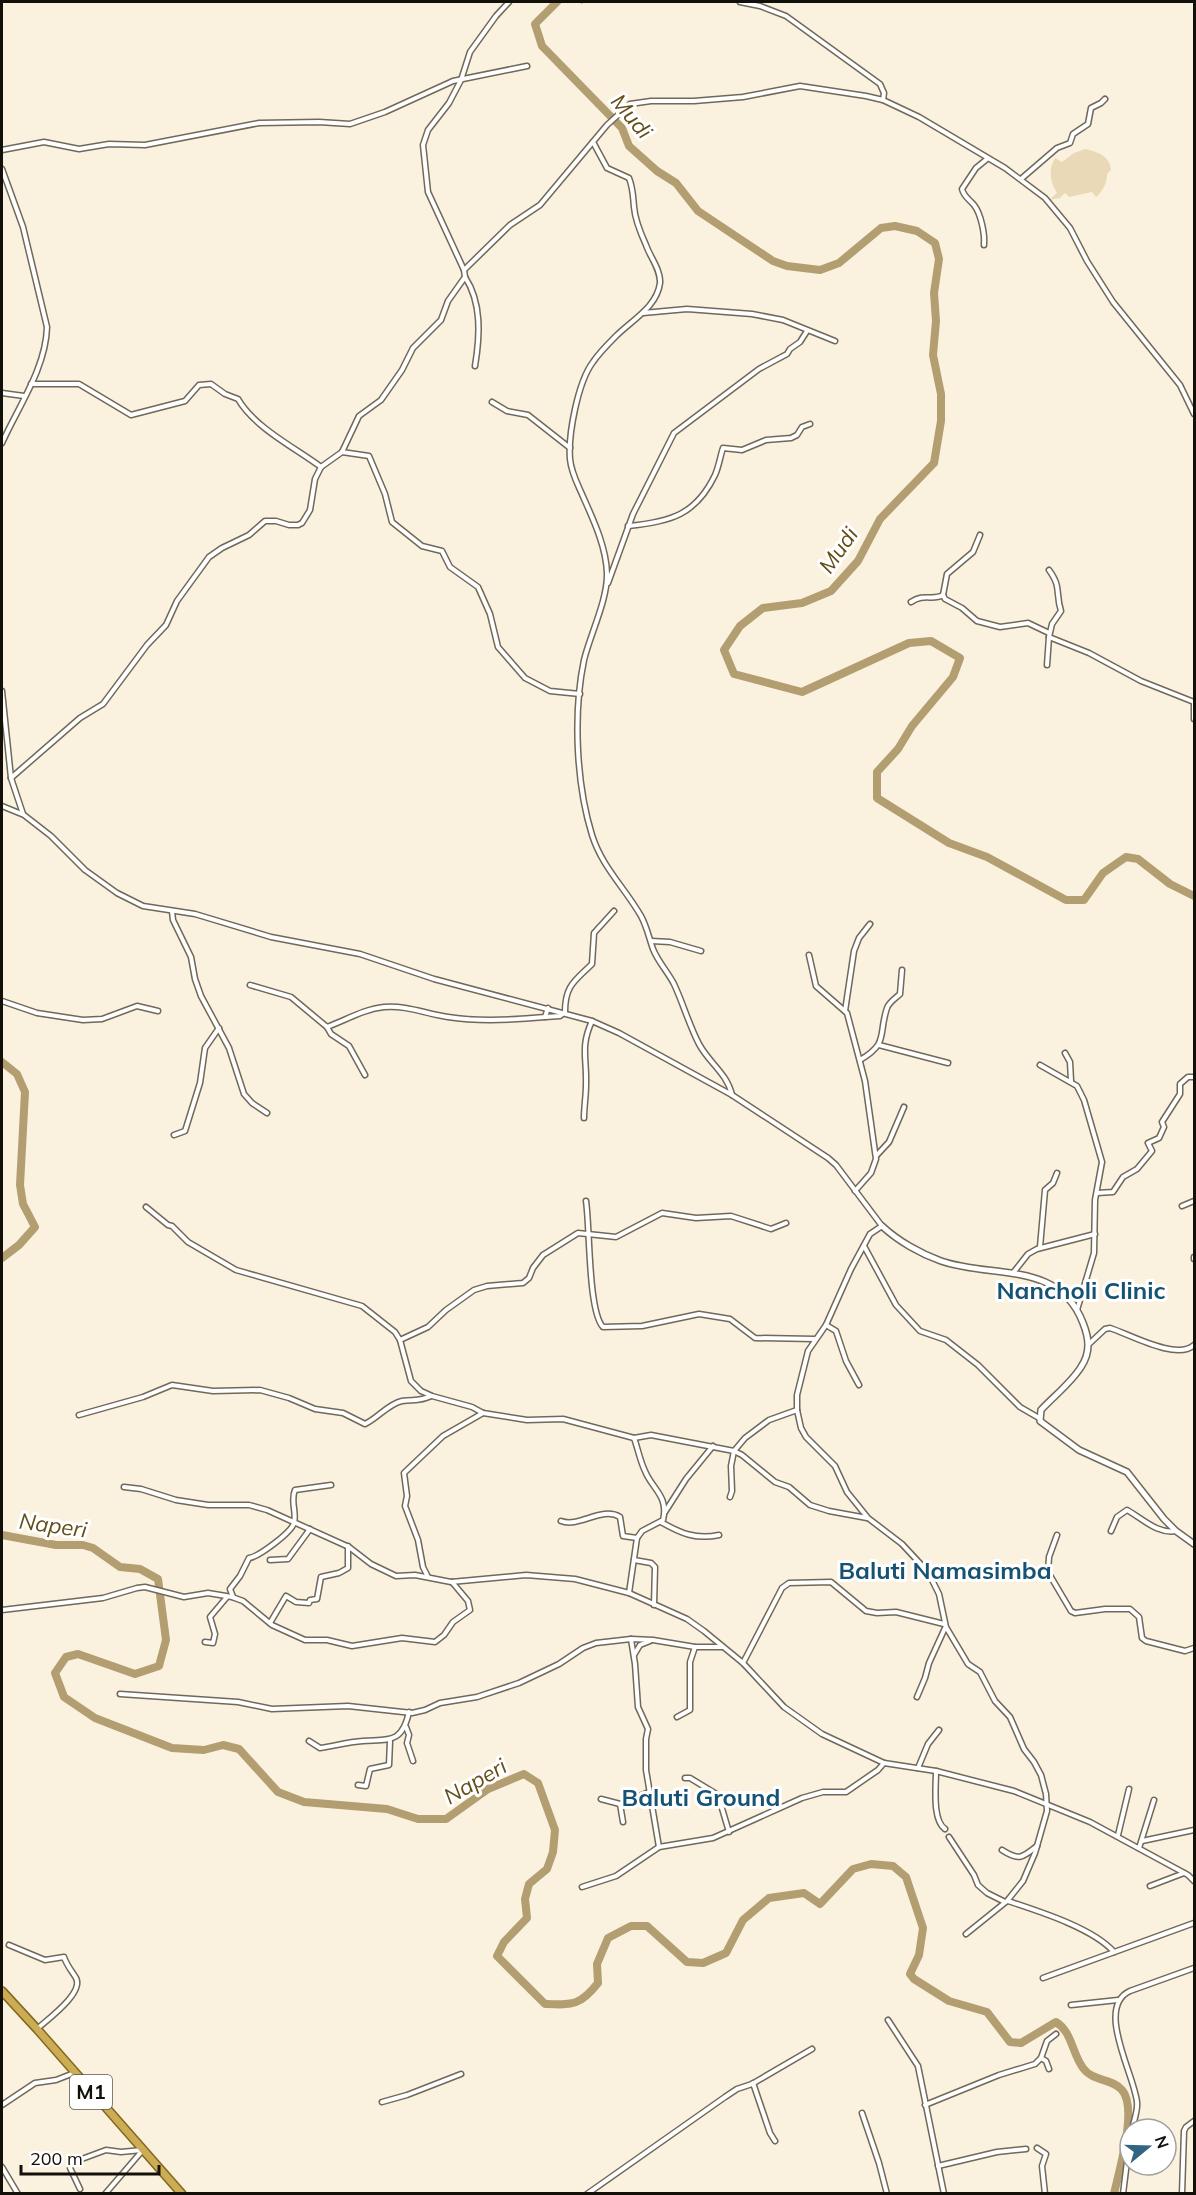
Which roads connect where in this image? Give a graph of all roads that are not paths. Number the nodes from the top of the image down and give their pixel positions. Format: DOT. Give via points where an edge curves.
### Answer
graph roads {
  1 [pos="508,2"];
  2 [pos="740,2"];
  3 [pos="527,66"];
  4 [pos="461,80"];
  5 [pos="1105,99"];
  6 [pos="882,100"];
  7 [pos="593,142"];
  8 [pos="2,150"];
  9 [pos="987,159"];
  10 [pos="2,169"];
  11 [pos="1021,179"];
  12 [pos="984,245"];
  13 [pos="464,270"];
  14 [pos="465,277"];
  15 [pos="643,313"];
  16 [pos="807,331"];
  17 [pos="835,341"];
  18 [pos="475,366"];
  19 [pos="31,384"];
  20 [pos="2,393"];
  21 [pos="24,396"];
  22 [pos="492,402"];
  23 [pos="1194,414"];
  24 [pos="810,424"];
  25 [pos="2,443"];
  26 [pos="570,448"];
  27 [pos="342,452"];
  28 [pos="321,467"];
  29 [pos="628,526"];
  30 [pos="981,535"];
  31 [pos="1050,570"];
  32 [pos="606,587"];
  33 [pos="943,595"];
  34 [pos="911,602"];
  35 [pos="1049,635"];
  36 [pos="1047,665"];
  37 [pos="2,691"];
  38 [pos="580,694"];
  39 [pos="1194,702"];
  40 [pos="1194,719"];
  41 [pos="11,778"];
  42 [pos="2,806"];
  43 [pos="24,815"];
  44 [pos="172,911"];
  45 [pos="614,911"];
  46 [pos="870,924"];
  47 [pos="651,940"];
  48 [pos="701,951"];
  49 [pos="809,955"];
  50 [pos="902,970"];
  51 [pos="250,985"];
  52 [pos="2,1001"];
  53 [pos="548,1008"];
  54 [pos="158,1011"];
  55 [pos="845,1011"];
  56 [pos="565,1012"];
  57 [pos="545,1017"];
  58 [pos="592,1021"];
  59 [pos="327,1027"];
  60 [pos="219,1028"];
  61 [pos="879,1045"];
  62 [pos="1065,1053"];
  63 [pos="860,1060"];
  64 [pos="948,1063"];
  65 [pos="1040,1065"];
  66 [pos="365,1075"];
  67 [pos="1194,1077"];
  68 [pos="1071,1081"];
  69 [pos="732,1095"];
  70 [pos="904,1107"];
  71 [pos="267,1113"];
  72 [pos="584,1118"];
  73 [pos="174,1136"];
  74 [pos="875,1156"];
  75 [pos="1057,1173"];
  76 [pos="855,1191"];
  77 [pos="1097,1193"];
  78 [pos="586,1201"];
  79 [pos="1194,1201"];
  80 [pos="1182,1206"];
  81 [pos="146,1207"];
  82 [pos="786,1223"];
  83 [pos="882,1226"];
  84 [pos="590,1234"];
  85 [pos="1095,1234"];
  86 [pos="863,1245"];
  87 [pos="1040,1248"];
  88 [pos="1012,1273"];
  89 [pos="1077,1310"];
  90 [pos="826,1325"];
  91 [pos="815,1339"];
  92 [pos="400,1340"];
  93 [pos="1089,1344"];
  94 [pos="1194,1345"];
  95 [pos="859,1385"];
  96 [pos="432,1396"];
  97 [pos="797,1410"];
  98 [pos="483,1413"];
  99 [pos="79,1415"];
  100 [pos="1039,1418"];
  101 [pos="634,1438"];
  102 [pos="713,1446"];
  103 [pos="734,1451"];
  104 [pos="331,1485"];
  105 [pos="124,1487"];
  106 [pos="730,1497"];
  107 [pos="665,1512"];
  108 [pos="867,1518"];
  109 [pos="561,1521"];
  110 [pos="661,1522"];
  111 [pos="294,1523"];
  112 [pos="310,1529"];
  113 [pos="1111,1531"];
  114 [pos="1176,1531"];
  115 [pos="719,1535"];
  116 [pos="1057,1535"];
  117 [pos="637,1538"];
  118 [pos="1194,1544"];
  119 [pos="348,1546"];
  120 [pos="270,1560"];
  121 [pos="634,1560"];
  122 [pos="428,1577"];
  123 [pos="451,1582"];
  124 [pos="629,1593"];
  125 [pos="230,1597"];
  126 [pos="654,1605"];
  127 [pos="2,1610"];
  128 [pos="270,1623"];
  129 [pos="945,1626"];
  130 [pos="631,1639"];
  131 [pos="651,1640"];
  132 [pos="205,1642"];
  133 [pos="695,1647"];
  134 [pos="723,1647"];
  135 [pos="1194,1648"];
  136 [pos="634,1657"];
  137 [pos="743,1663"];
  138 [pos="120,1694"];
  139 [pos="917,1697"];
  140 [pos="409,1712"];
  141 [pos="677,1717"];
  142 [pos="406,1727"];
  143 [pos="939,1730"];
  144 [pos="309,1741"];
  145 [pos="390,1741"];
  146 [pos="413,1761"];
  147 [pos="884,1763"];
  148 [pos="918,1768"];
  149 [pos="936,1771"];
  150 [pos="685,1778"];
  151 [pos="358,1785"];
  152 [pos="1129,1790"];
  153 [pos="650,1792"];
  154 [pos="737,1796"];
  155 [pos="723,1798"];
  156 [pos="601,1799"];
  157 [pos="1154,1800"];
  158 [pos="620,1804"];
  159 [pos="1047,1806"];
  160 [pos="623,1822"];
  161 [pos="945,1829"];
  162 [pos="1194,1830"];
  163 [pos="729,1832"];
  164 [pos="1118,1835"];
  165 [pos="949,1837"];
  166 [pos="1142,1841"];
  167 [pos="1037,1846"];
  168 [pos="659,1848"];
  169 [pos="1139,1849"];
  170 [pos="1002,1850"];
  171 [pos="1184,1873"];
  172 [pos="1194,1881"];
  173 [pos="1150,1886"];
  174 [pos="582,1887"];
  175 [pos="1006,1902"];
  176 [pos="1192,1924"];
  177 [pos="1194,1932"];
  178 [pos="966,1934"];
  179 [pos="9,1945"];
  180 [pos="1114,1952"];
  181 [pos="1194,1968"];
  182 [pos="1043,1978"];
  183 [pos="2,1991"];
  184 [pos="1119,2000"];
  185 [pos="1071,2005"];
  186 [pos="888,2020"];
  187 [pos="37,2029"];
  188 [pos="1056,2034"];
  189 [pos="812,2049"];
  190 [pos="1041,2058"];
  191 [pos="1049,2069"];
  192 [pos="74,2073"];
  193 [pos="461,2074"];
  194 [pos="753,2083"];
  195 [pos="382,2102"];
  196 [pos="926,2104"];
  197 [pos="2,2105"];
  198 [pos="862,2113"];
  199 [pos="1134,2117"];
  200 [pos="1194,2121"];
  201 [pos="775,2141"];
  202 [pos="1037,2148"];
  203 [pos="1026,2149"];
  204 [pos="142,2150"];
  205 [pos="938,2166"];
  206 [pos="2,2167"];
  207 [pos="1125,2177"];
  208 [pos="80,2189"];
  209 [pos="18,2193"];
  210 [pos="105,2193"];
  211 [pos="182,2193"];
  212 [pos="587,2193"];
  213 [pos="887,2193"];
  214 [pos="944,2193"];
  215 [pos="1045,2193"];
  216 [pos="1123,2193"];
  217 [pos="1182,2193"];
  1 -- 4 [label="street" via="470,52"];
  2 -- 6 [label="street" via="786,16 880,84"];
  3 -- 4 [label="street"];
  4 -- 8 [label="street" via="350,124 259,123 145,145 109,144 79,149 44,142"];
  4 -- 13 [label="street" via="428,130 423,145 428,192"];
  5 -- 11 [label="street" via="1091,108 1088,124 1073,134 1070,143 1057,148"];
  6 -- 7 [label="street" via="800,86 743,97 637,102 618,113"];
  6 -- 9 [label="street" via="919,117"];
  7 -- 13 [label="street" via="540,205 510,225"];
  7 -- 15 [label="street" via="607,168 629,178 648,253 660,274 656,294"];
  9 -- 11 [label="street"];
  9 -- 12 [label="street" via="962,189 976,208"];
  10 -- 19 [label="street" via="23,227 46,318 46,338"];
  11 -- 23 [label="street" via="1045,198 1070,228 1113,302 1180,385"];
  13 -- 14 [label="street"];
  14 -- 18 [label="street" via="477,303"];
  14 -- 27 [label="street" via="448,301 441,320 413,348 381,400 359,416"];
  15 -- 16 [label="street" via="687,309 752,314 783,320"];
  15 -- 26 [label="street" via="616,336 590,367 571,421"];
  16 -- 17 [label="street"];
  16 -- 29 [label="street" via="788,354 759,369 677,430"];
  19 -- 21 [label="street"];
  19 -- 28 [label="street" via="79,384 131,415 178,404 200,385 211,384 238,399 271,432"];
  20 -- 21 [label="street"];
  21 -- 25 [label="street"];
  22 -- 26 [label="street" via="507,411 528,415"];
  24 -- 29 [label="street" via="791,438 766,440 742,450 723,448 714,477 688,512 665,521"];
  26 -- 32 [label="street" via="571,471 601,540"];
  27 -- 28 [label="street"];
  27 -- 38 [label="street" via="369,456 392,522 422,546 442,551 450,567 477,587 490,614 498,647 525,678 550,691"];
  28 -- 41 [label="street" via="310,510 302,523 265,521 249,535 209,557 177,601 166,625 103,704 80,718"];
  29 -- 32 [label="street"];
  30 -- 33 [label="street" via="973,552 947,574"];
  31 -- 35 [label="street" via="1059,588 1061,611"];
  32 -- 38 [label="street" via="584,660"];
  33 -- 34 [label="street"];
  33 -- 35 [label="street" via="976,621 1000,627 1028,623"];
  35 -- 36 [label="street"];
  35 -- 39 [label="street"];
  37 -- 41 [label="street"];
  38 -- 47 [label="street" via="578,772 592,837 613,878 641,916"];
  39 -- 40 [label="street"];
  41 -- 43 [label="street"];
  42 -- 43 [label="street"];
  43 -- 44 [label="street" via="117,893 143,906"];
  44 -- 53 [label="street" via="272,937 360,954 434,979"];
  44 -- 60 [label="street" via="192,957 201,996"];
  45 -- 56 [label="street" via="596,928 592,964 568,990"];
  46 -- 55 [label="street" via="854,951"];
  47 -- 48 [label="street"];
  47 -- 69 [label="street" via="699,1044 726,1079"];
  49 -- 55 [label="street" via="816,986"];
  50 -- 61 [label="street" via="900,994 888,1006"];
  51 -- 59 [label="street" via="291,997"];
  52 -- 54 [label="street" via="37,1013 83,1020 102,1019 137,1006"];
  53 -- 56 [label="street"];
  53 -- 57 [label="street"];
  55 -- 63 [label="street"];
  56 -- 57 [label="street"];
  56 -- 58 [label="street"];
  57 -- 59 [label="street" via="447,1017 400,1006 364,1012"];
  58 -- 69 [label="street"];
  58 -- 72 [label="street" via="584,1040"];
  59 -- 66 [label="street" via="349,1046"];
  60 -- 71 [label="street" via="244,1094"];
  60 -- 73 [label="street" via="205,1048 200,1083 185,1131"];
  61 -- 63 [label="street"];
  61 -- 64 [label="street"];
  62 -- 68 [label="street" via="1070,1062"];
  63 -- 74 [label="street"];
  65 -- 68 [label="street"];
  67 -- 77 [label="street" via="1180,1084 1180,1094 1162,1122 1159,1138 1148,1143 1152,1151 1137,1169 1123,1177 1113,1192"];
  68 -- 77 [label="street" via="1084,1100 1102,1162"];
  69 -- 76 [label="street" via="828,1158"];
  70 -- 74 [label="street" via="889,1142"];
  74 -- 76 [label="street" via="871,1173"];
  75 -- 87 [label="street" via="1045,1190"];
  76 -- 83 [label="street"];
  77 -- 85 [label="street"];
  78 -- 84 [label="street"];
  79 -- 80 [label="street"];
  81 -- 92 [label="street" via="188,1242 236,1270 362,1306"];
  82 -- 84 [label="street" via="771,1228 731,1216 696,1218 662,1213 616,1237"];
  83 -- 86 [label="street"];
  83 -- 88 [label="street" via="943,1262"];
  84 -- 91 [label="street" via="596,1314 603,1327 642,1326 699,1314 730,1319 755,1338"];
  84 -- 92 [label="street" via="578,1233 543,1255 523,1283 474,1290 428,1327"];
  85 -- 87 [label="street"];
  85 -- 89 [label="street" via="1094,1253"];
  86 -- 90 [label="street"];
  86 -- 100 [label="street" via="896,1305 920,1331 946,1340 1020,1407"];
  87 -- 88 [label="street" via="1028,1254"];
  88 -- 89 [label="street" via="1059,1289"];
  89 -- 93 [label="street"];
  90 -- 91 [label="street"];
  90 -- 95 [label="street" via="836,1331"];
  91 -- 97 [label="street" via="803,1364"];
  92 -- 96 [label="street" via="411,1381"];
  93 -- 94 [label="street" via="1110,1328 1144,1342 1183,1351"];
  93 -- 100 [label="street" via="1082,1366 1041,1410"];
  96 -- 98 [label="street"];
  96 -- 99 [label="street" via="422,1401 401,1401 365,1424 343,1413 315,1409 260,1390 172,1385"];
  97 -- 103 [label="street" via="769,1420"];
  97 -- 108 [label="street" via="806,1437 836,1466 847,1492"];
  98 -- 101 [label="street" via="527,1420 563,1419"];
  98 -- 122 [label="street" via="443,1436 404,1473 405,1506"];
  100 -- 114 [label="street" via="1079,1450 1127,1472"];
  101 -- 102 [label="street" via="651,1435"];
  101 -- 107 [label="street" via="642,1466 660,1494"];
  102 -- 103 [label="street"];
  102 -- 107 [label="street"];
  103 -- 106 [label="street"];
  103 -- 108 [label="street" via="810,1505"];
  104 -- 111 [label="street" via="295,1490"];
  105 -- 111 [label="street" via="208,1505 256,1506"];
  107 -- 110 [label="street"];
  108 -- 129 [label="street" via="902,1544 928,1572 939,1594"];
  109 -- 117 [label="street" via="618,1515 623,1536"];
  110 -- 115 [label="street" via="686,1535"];
  110 -- 117 [label="street" via="642,1531"];
  111 -- 112 [label="street"];
  111 -- 125 [label="street" via="256,1558 249,1558 230,1589"];
  112 -- 119 [label="street"];
  112 -- 120 [label="street" via="288,1559"];
  113 -- 114 [label="street" via="1117,1518 1128,1510 1157,1529"];
  114 -- 118 [label="street"];
  116 -- 135 [label="street" via="1048,1572 1071,1611 1130,1610 1139,1617 1146,1641 1185,1651"];
  117 -- 121 [label="street"];
  119 -- 122 [label="street" via="371,1564 396,1576"];
  119 -- 128 [label="street" via="348,1568 321,1577 317,1599 296,1602 286,1596"];
  121 -- 124 [label="street"];
  121 -- 126 [label="street" via="655,1567"];
  122 -- 123 [label="street"];
  123 -- 124 [label="street" via="526,1575 575,1579"];
  123 -- 128 [label="street" via="470,1610 435,1642 402,1638 352,1646 305,1640"];
  124 -- 126 [label="street"];
  125 -- 127 [label="street" via="208,1593 184,1597 136,1588 103,1598"];
  125 -- 128 [label="street" via="243,1601"];
  125 -- 132 [label="street" via="210,1617 215,1634 213,1643"];
  126 -- 134 [label="street" via="687,1619"];
  129 -- 137 [label="street" via="896,1612 866,1611 831,1582 789,1583 782,1588"];
  129 -- 139 [label="street"];
  129 -- 159 [label="street" via="968,1664 980,1672 1038,1767"];
  130 -- 131 [label="street"];
  130 -- 136 [label="street"];
  130 -- 140 [label="street" via="596,1643 519,1683"];
  131 -- 133 [label="street"];
  131 -- 136 [label="street" via="640,1645"];
  133 -- 134 [label="street"];
  133 -- 141 [label="street" via="690,1662 690,1710"];
  134 -- 137 [label="street"];
  136 -- 153 [label="street" via="638,1707 648,1729 646,1770"];
  137 -- 147 [label="street" via="784,1707 806,1724"];
  138 -- 140 [label="street" via="238,1702 272,1709 348,1706"];
  140 -- 142 [label="street"];
  142 -- 145 [label="street"];
  142 -- 146 [label="street"];
  143 -- 148 [label="street"];
  144 -- 145 [label="street" via="320,1748"];
  145 -- 151 [label="street" via="389,1765 370,1768 366,1785"];
  147 -- 148 [label="street"];
  147 -- 163 [label="street" via="850,1790 802,1798"];
  148 -- 149 [label="street"];
  149 -- 159 [label="street" via="1014,1791"];
  149 -- 161 [label="street" via="937,1818"];
  150 -- 155 [label="street"];
  152 -- 164 [label="street"];
  153 -- 158 [label="street"];
  153 -- 168 [label="street"];
  154 -- 155 [label="street"];
  155 -- 163 [label="street" via="721,1805"];
  156 -- 158 [label="street"];
  157 -- 166 [label="street"];
  158 -- 160 [label="street"];
  159 -- 164 [label="street"];
  159 -- 167 [label="street"];
  162 -- 166 [label="street"];
  163 -- 168 [label="street"];
  164 -- 169 [label="street"];
  165 -- 175 [label="street" via="978,1885"];
  166 -- 169 [label="street"];
  167 -- 170 [label="street" via="1020,1857"];
  167 -- 175 [label="street" via="1023,1881"];
  168 -- 174 [label="street" via="616,1876"];
  169 -- 171 [label="street"];
  171 -- 172 [label="street"];
  171 -- 173 [label="street"];
  175 -- 178 [label="street"];
  175 -- 180 [label="street" via="1089,1933"];
  176 -- 177 [label="street"];
  176 -- 180 [label="street"];
  179 -- 187 [label="street" via="45,1960 64,1958 77,1979 72,1996"];
  180 -- 182 [label="street"];
  181 -- 184 [label="street" via="1130,1991"];
  183 -- 187 [label="highway, M1"];
  184 -- 185 [label="street"];
  184 -- 199 [label="street" via="1115,2016 1137,2103"];
  186 -- 196 [label="street" via="916,2063"];
  187 -- 192 [label="highway, M1"];
  188 -- 190 [label="street" via="1047,2041"];
  189 -- 194 [label="street"];
  190 -- 191 [label="street"];
  190 -- 196 [label="street" via="1033,2065"];
  192 -- 197 [label="street" via="35,2083"];
  192 -- 204 [label="highway, M1"];
  193 -- 195 [label="street"];
  194 -- 201 [label="street"];
  194 -- 212 [label="street" via="737,2089"];
  196 -- 205 [label="street"];
  198 -- 213 [label="street"];
  200 -- 217 [label="street" via="1184,2132"];
  202 -- 215 [label="street" via="1046,2154 1042,2166"];
  203 -- 205 [label="street"];
  204 -- 208 [label="street" via="106,2150 71,2163"];
  204 -- 210 [label="street"];
  204 -- 211 [label="highway, M1"];
  205 -- 214 [label="street"];
  206 -- 209 [label="street"];
  207 -- 216 [label="street"];
}
